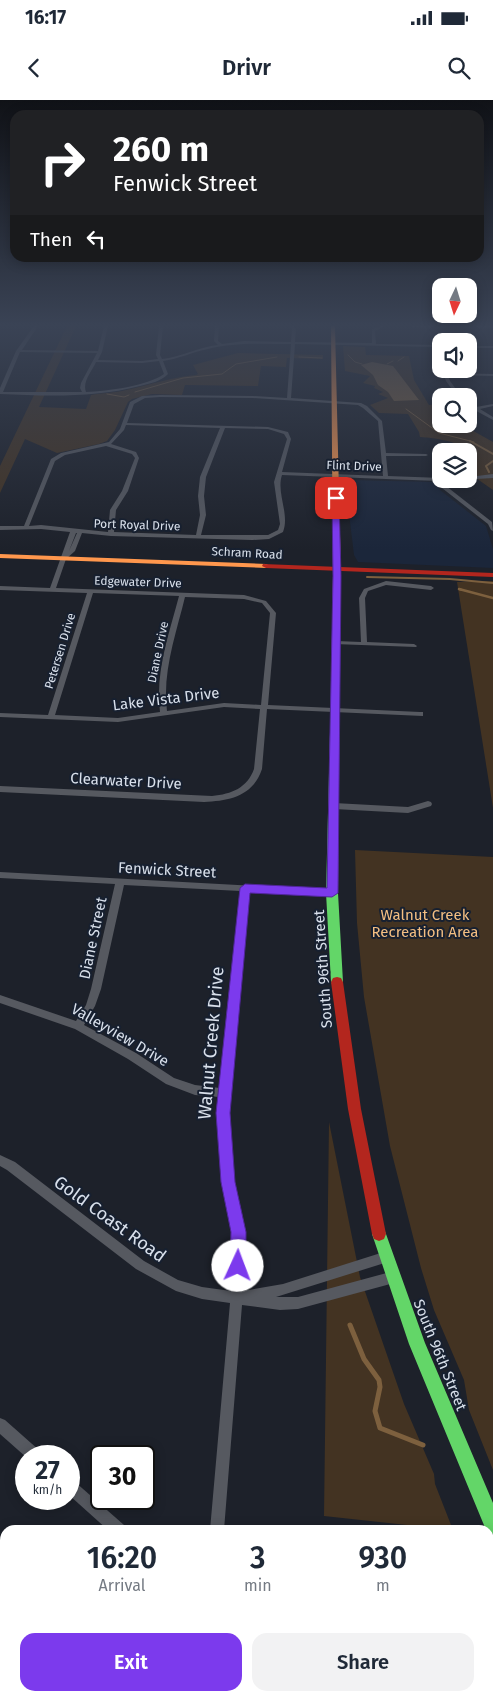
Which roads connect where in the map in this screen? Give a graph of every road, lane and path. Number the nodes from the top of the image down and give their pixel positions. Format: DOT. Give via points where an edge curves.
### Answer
graph roads {
  1 [pos="136,401"];
  2 [pos="321,401"];
  3 [pos="334,401"];
  4 [pos="493,405"];
  5 [pos="477,409"];
  6 [pos="477,410"];
  7 [pos="493,419"];
  8 [pos="124,424"];
  9 [pos="223,427"];
  10 [pos="108,444"];
  11 [pos="384,454"];
  12 [pos="426,455"];
  13 [pos="280,471"];
  14 [pos="335,474"];
  15 [pos="386,476"];
  16 [pos="493,476"];
  17 [pos="477,477"];
  18 [pos="432,479"];
  19 [pos="445,488"];
  20 [pos="26,527"];
  21 [pos="0,528"];
  22 [pos="493,529"];
  23 [pos="73,532"];
  24 [pos="80,532"];
  25 [pos="111,534"];
  26 [pos="198,537"];
  27 [pos="0,556"];
  28 [pos="65,558"];
  29 [pos="337,570"];
  30 [pos="493,575"];
  31 [pos="431,588"];
  32 [pos="0,589"];
  33 [pos="52,590"];
  34 [pos="91,591"];
  35 [pos="182,595"];
  36 [pos="336,643"];
  37 [pos="364,644"];
  38 [pos="414,646"];
  39 [pos="264,707"];
  40 [pos="335,710"];
  41 [pos="164,714"];
  42 [pos="420,714"];
  43 [pos="0,716"];
  44 [pos="50,718"];
  45 [pos="247,787"];
  46 [pos="0,789"];
  47 [pos="428,804"];
  48 [pos="334,806"];
  49 [pos="0,875"];
  50 [pos="120,882"];
  51 [pos="245,888"];
  52 [pos="332,893"];
  53 [pos="0,998"];
  54 [pos="78,1026"];
  55 [pos="225,1093"];
  56 [pos="0,1160"];
  57 [pos="386,1257"];
  58 [pos="394,1277"];
  59 [pos="236,1297"];
  60 [pos="0,1426"];
  61 [pos="22,1445"];
  62 [pos="80,1496"];
  63 [pos="113,1525"];
  64 [pos="217,1525"];
  65 [pos="493,1525"];
  1 -- 8 [label="street"];
  2 -- 3 [label="street"];
  3 -- 11 [label="street" via="365,406 380,421"];
  3 -- 14 [label="main road, South 96th Street"];
  4 -- 5 [label="street"];
  6 -- 7 [label="street"];
  8 -- 9 [label="street"];
  8 -- 10 [label="street"];
  9 -- 13 [label="street" via="283,431 289,439"];
  9 -- 26 [label="street" via="203,478 203,515"];
  10 -- 20 [label="street" via="54,458"];
  10 -- 25 [label="street" via="137,458 125,491 113,510"];
  11 -- 12 [label="street"];
  11 -- 15 [label="street"];
  13 -- 14 [label="street, Flint Drive"];
  13 -- 26 [label="street, Port Royal Drive" via="277,486 283,526 280,533 259,538"];
  14 -- 15 [label="street, Flint Drive"];
  14 -- 29 [label="main road, South 96th Street"];
  15 -- 18 [label="street, Flint Drive"];
  16 -- 17 [label="street, Flint Drive"];
  19 -- 22 [label="street" via="490,523"];
  20 -- 21 [label="street, Port Royal Drive"];
  20 -- 23 [label="street, Port Royal Drive"];
  23 -- 24 [label="street, Port Royal Drive"];
  23 -- 28 [label="street"];
  24 -- 25 [label="street, Port Royal Drive"];
  24 -- 28 [label="street" via="72,551"];
  25 -- 26 [label="street, Port Royal Drive"];
  27 -- 28 [label="main road, Schram Road"];
  28 -- 29 [label="main road, Schram Road"];
  28 -- 33 [label="street"];
  29 -- 30 [label="main road, Schram Road"];
  29 -- 36 [label="main road, South 96th Street"];
  31 -- 37 [label="street" via="386,583 366,590 362,598"];
  32 -- 33 [label="street, Edgewater Drive"];
  33 -- 34 [label="street, Edgewater Drive"];
  34 -- 35 [label="street, Edgewater Drive"];
  34 -- 44 [label="street, Petersen Drive"];
  35 -- 39 [label="street, Edgewater Drive" via="249,598 264,602 271,608 273,616"];
  35 -- 41 [label="street, Diane Drive" via="164,675 161,701"];
  36 -- 37 [label="street"];
  36 -- 40 [label="main road, South 96th Street"];
  37 -- 38 [label="street"];
  39 -- 40 [label="street, Lake Vista Drive"];
  39 -- 41 [label="street, Lake Vista Drive" via="224,705"];
  39 -- 45 [label="street" via="258,769 255,779"];
  40 -- 42 [label="street, Lake Vista Drive"];
  40 -- 48 [label="main road, South 96th Street"];
  41 -- 44 [label="street, Lake Vista Drive" via="118,720"];
  43 -- 44 [label="street, Lake Vista Drive"];
  45 -- 46 [label="street, Clearwater Drive" via="229,796 204,799"];
  47 -- 48 [label="street" via="408,810"];
  48 -- 52 [label="main road, South 96th Street"];
  49 -- 50 [label="street, Fenwick Street"];
  50 -- 51 [label="street, Fenwick Street"];
  50 -- 54 [label="street, Diane Street" via="96,989"];
  51 -- 52 [label="street, Fenwick Street"];
  51 -- 55 [label="street, Walnut Creek Drive"];
  52 -- 57 [label="main road, South 96th Street" via="335,962 345,1050 367,1181"];
  53 -- 54 [label="street, Valleyview Drive"];
  54 -- 55 [label="street, Valleyview Drive" via="170,1081 194,1090"];
  55 -- 59 [label="street, Walnut Creek Drive" via="224,1153 239,1232"];
  56 -- 59 [label="street, Gold Coast Road" via="140,1266 176,1285 202,1293"];
  57 -- 58 [label="main road, South 96th Street"];
  57 -- 59 [label="street, Gold Coast Road" via="283,1290"];
  58 -- 59 [label="street, Gold Coast Road" via="298,1303 280,1304"];
  58 -- 65 [label="main road, South 96th Street" via="417,1344"];
  59 -- 64 [label="street, Walnut Creek Drive"];
  60 -- 61 [label="street"];
  62 -- 63 [label="street"];
}
